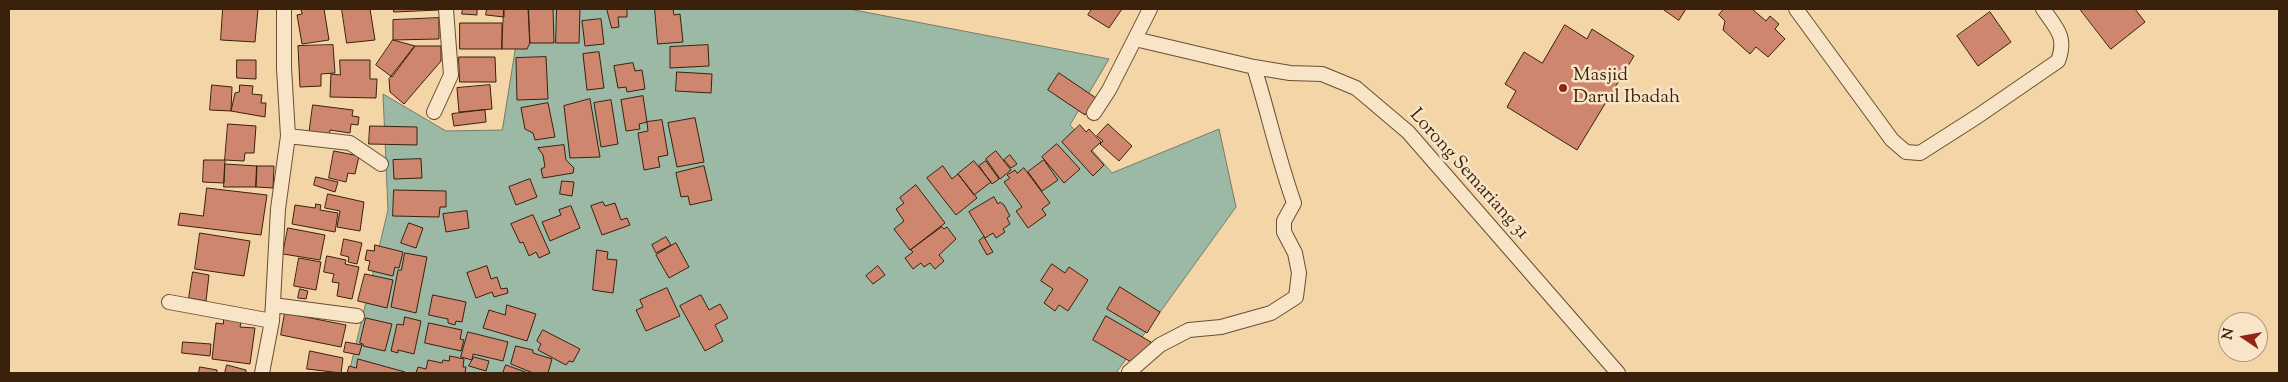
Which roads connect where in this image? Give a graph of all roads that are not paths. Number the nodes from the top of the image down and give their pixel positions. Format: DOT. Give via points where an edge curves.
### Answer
graph roads {
  1 [pos="284,9"];
  2 [pos="446,9"];
  3 [pos="1150,9"];
  4 [pos="1796,9"];
  5 [pos="2043,9"];
  6 [pos="1134,39"];
  7 [pos="1254,67"];
  8 [pos="434,112"];
  9 [pos="1094,114"];
  10 [pos="288,136"];
  11 [pos="381,164"];
  12 [pos="169,302"];
  13 [pos="272,305"];
  14 [pos="356,316"];
  15 [pos="272,321"];
  16 [pos="1129,372"];
  17 [pos="262,373"];
  18 [pos="1618,373"];
  1 -- 10 [label="street"];
  2 -- 8 [label="street" via="450,75"];
  3 -- 6 [label="street"];
  4 -- 5 [label="street" via="1892,140 1906,152 1920,153 2058,61 2061,35"];
  6 -- 7 [label="street, Lorong Semariang 31"];
  6 -- 9 [label="street"];
  7 -- 16 [label="street" via="1294,203 1284,221 1284,232 1295,254 1299,273 1296,297 1271,313 1222,327 1189,330 1160,345"];
  7 -- 18 [label="street, Lorong Semariang 31" via="1322,74 1356,88 1408,132"];
  10 -- 11 [label="street" via="350,143"];
  10 -- 13 [label="street" via="278,209"];
  12 -- 15 [label="street"];
  13 -- 14 [label="street"];
  13 -- 15 [label="street"];
  15 -- 17 [label="street"];
}
